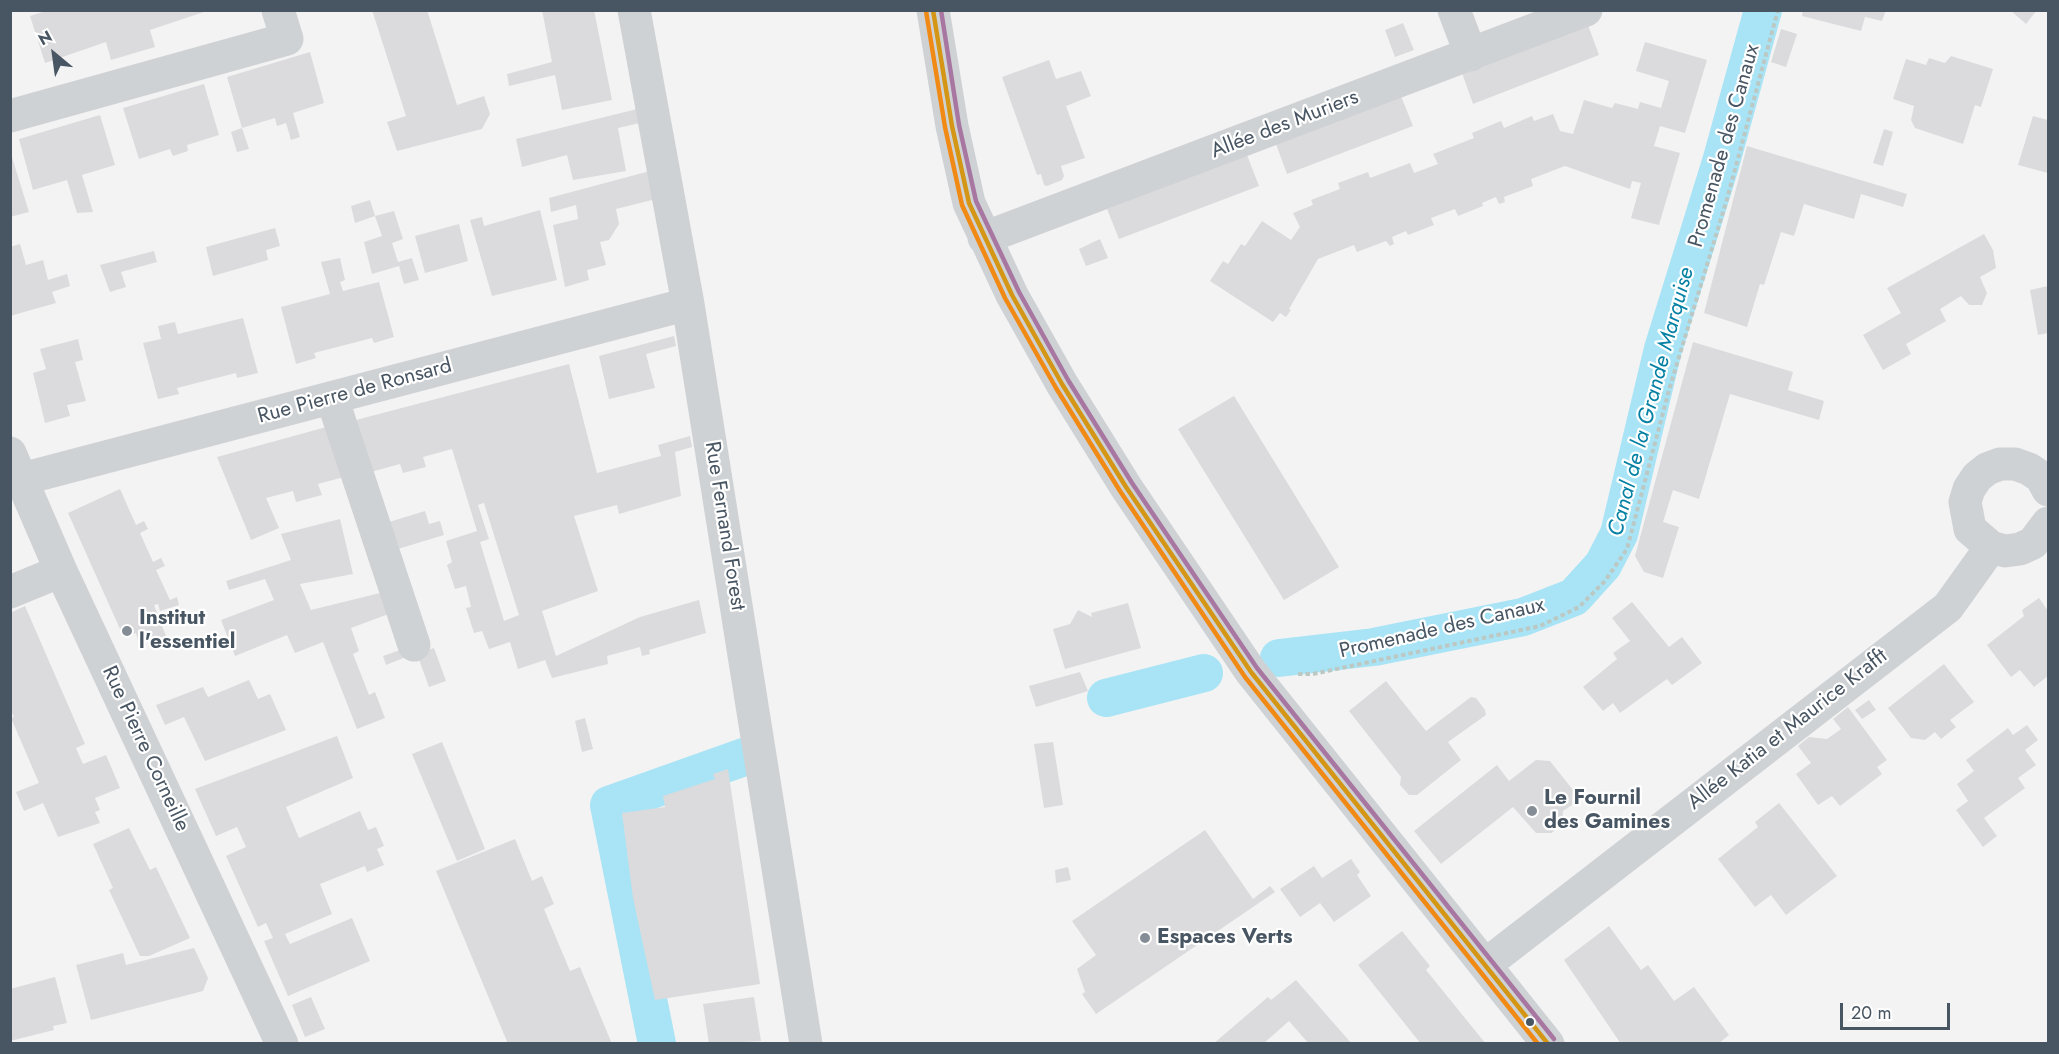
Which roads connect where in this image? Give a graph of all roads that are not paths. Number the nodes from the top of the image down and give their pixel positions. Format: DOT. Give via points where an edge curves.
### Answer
graph roads {
  1 [pos="634,10"];
  2 [pos="933,10"];
  3 [pos="1454,10"];
  4 [pos="1586,10"];
  5 [pos="282,25"];
  6 [pos="1471,55"];
  7 [pos="10,116"];
  8 [pos="984,238"];
  9 [pos="688,304"];
  10 [pos="332,398"];
  11 [pos="16,466"];
  12 [pos="2049,490"];
  13 [pos="2049,523"];
  14 [pos="1991,547"];
  15 [pos="62,571"];
  16 [pos="10,592"];
  17 [pos="414,645"];
  18 [pos="1485,965"];
  19 [pos="274,1042"];
  20 [pos="806,1044"];
  21 [pos="1548,1044"];
  1 -- 9 [label="street, Rue Fernand Forest"];
  2 -- 8 [label="street" via="969,203"];
  3 -- 6 [label="street"];
  4 -- 6 [label="street, Allée des Muriers"];
  5 -- 7 [label="street"];
  6 -- 8 [label="street, Allée des Muriers"];
  8 -- 18 [label="street" via="1068,393 1126,487 1251,672"];
  9 -- 10 [label="street, Rue Pierre de Ronsard"];
  9 -- 20 [label="street, Rue Fernand Forest"];
  10 -- 11 [label="street, Rue Pierre de Ronsard"];
  10 -- 17 [label="street"];
  11 -- 15 [label="street, Rue Pierre Corneille"];
  12 -- 14 [label="street" via="2041,477 2014,464 2000,464 1977,477 1969,489 1965,516 1970,529"];
  13 -- 14 [label="street" via="2033,543 2020,549 2005,551"];
  14 -- 18 [label="street, Allée Katia et Maurice Krafft" via="1947,607"];
  15 -- 16 [label="street"];
  15 -- 19 [label="street, Rue Pierre Corneille"];
  18 -- 21 [label="street"];
}
